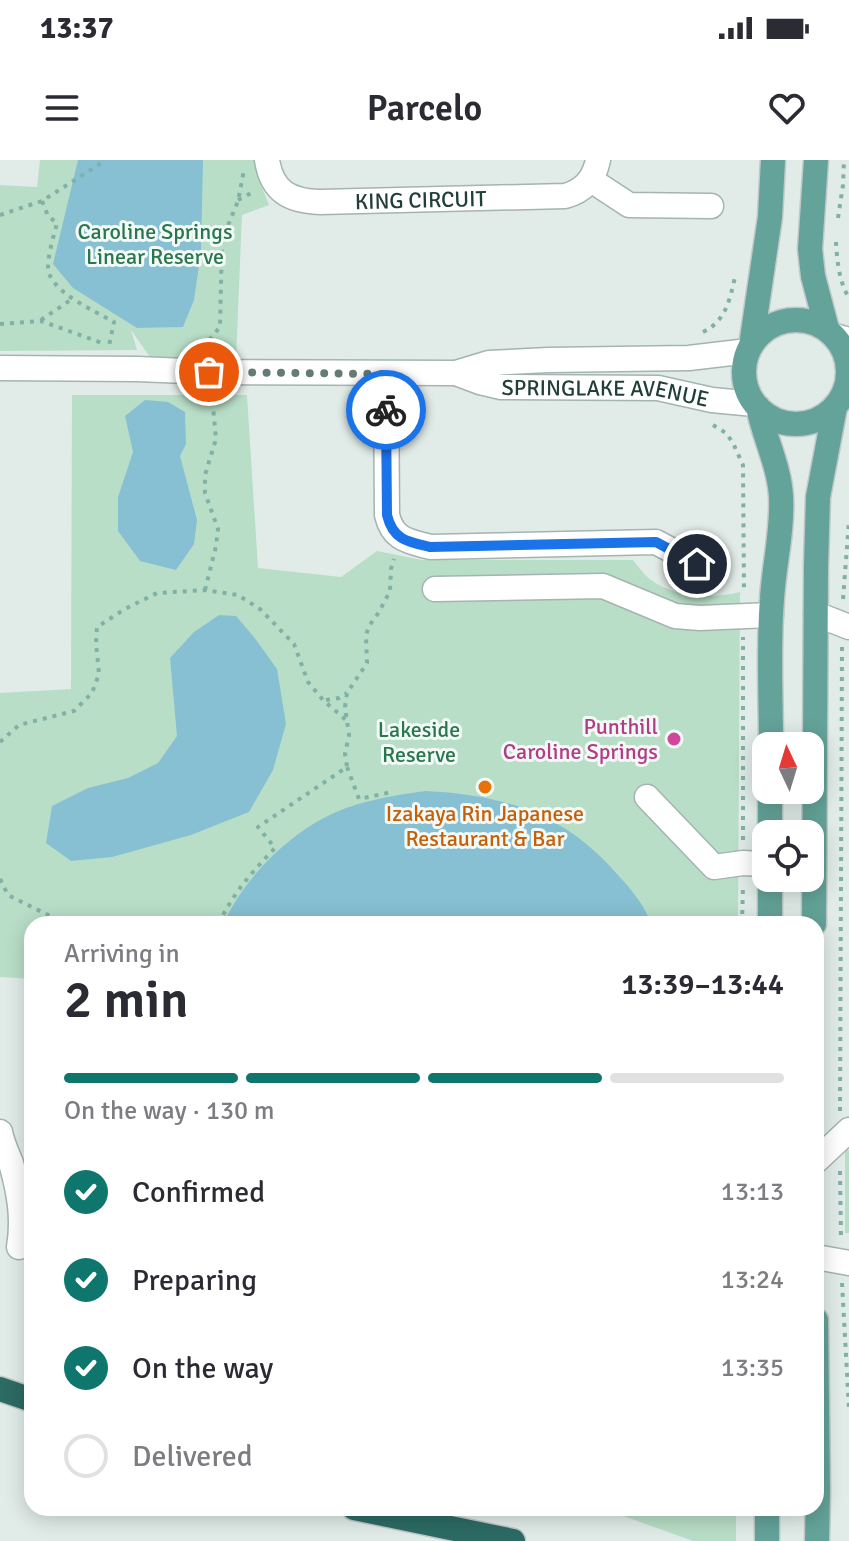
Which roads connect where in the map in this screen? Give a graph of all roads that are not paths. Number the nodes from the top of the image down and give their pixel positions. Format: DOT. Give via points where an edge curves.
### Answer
graph roads {
  1 [pos="267,160"];
  2 [pos="773,160"];
  3 [pos="816,160"];
  4 [pos="595,170"];
  5 [pos="711,206"];
  6 [pos="837,335"];
  7 [pos="750,348"];
  8 [pos="0,368"];
  9 [pos="456,373"];
  10 [pos="386,374"];
  11 [pos="842,402"];
  12 [pos="756,406"];
  13 [pos="697,564"];
  14 [pos="435,589"];
  15 [pos="816,614"];
  16 [pos="771,615"];
  17 [pos="845,626"];
  18 [pos="771,732"];
  19 [pos="647,797"];
  20 [pos="813,820"];
  21 [pos="752,863"];
  22 [pos="770,892"];
  23 [pos="813,892"];
  24 [pos="770,916"];
  25 [pos="814,916"];
  26 [pos="0,1132"];
  27 [pos="844,1134"];
  28 [pos="824,1153"];
  29 [pos="19,1247"];
  30 [pos="824,1258"];
  31 [pos="845,1262"];
  32 [pos="0,1389"];
  33 [pos="24,1397"];
  34 [pos="824,1513"];
  35 [pos="367,1516"];
  36 [pos="393,1516"];
  37 [pos="767,1516"];
  38 [pos="818,1516"];
  39 [pos="440,1541"];
  40 [pos="513,1541"];
  41 [pos="767,1541"];
  42 [pos="817,1541"];
  43 [pos="832,1541"];
  1 -- 4 [label="street, KING CIRCUIT" via="269,174 282,192 307,201 565,196 580,190"];
  2 -- 7 [label="main road"];
  3 -- 6 [label="main road" via="813,276"];
  4 -- 5 [label="street, KING CIRCUIT" via="629,205"];
  6 -- 7 [label="main road" via="814,322 785,321 760,334"];
  6 -- 11 [label="main road" via="849,367"];
  7 -- 9 [label="street, SPRINGLAKE AVENUE" via="689,358 489,363"];
  7 -- 12 [label="main road" via="744,378"];
  8 -- 10 [label="street, SPRINGLAKE AVENUE"];
  9 -- 10 [label="street, SPRINGLAKE AVENUE"];
  9 -- 12 [label="street, SPRINGLAKE AVENUE" via="501,387 658,388"];
  10 -- 13 [label="street" via="387,515 403,540 430,547 656,542"];
  11 -- 12 [label="main road" via="824,417 796,424 782,423"];
  11 -- 15 [label="main road" via="818,497"];
  12 -- 16 [label="main road" via="781,497"];
  14 -- 16 [label="street" via="603,586 675,616"];
  15 -- 17 [label="street"];
  15 -- 20 [label="main road"];
  16 -- 18 [label="main road"];
  19 -- 21 [label="street" via="714,867"];
  22 -- 24 [label="main road"];
  23 -- 25 [label="main road"];
  26 -- 29 [label="street" via="17,1185"];
  27 -- 28 [label="street"];
  30 -- 31 [label="street"];
  32 -- 33 [label="highway"];
  34 -- 43 [label="main road"];
  35 -- 39 [label="highway"];
  36 -- 40 [label="highway"];
  37 -- 41 [label="main road"];
  38 -- 42 [label="main road"];
}
